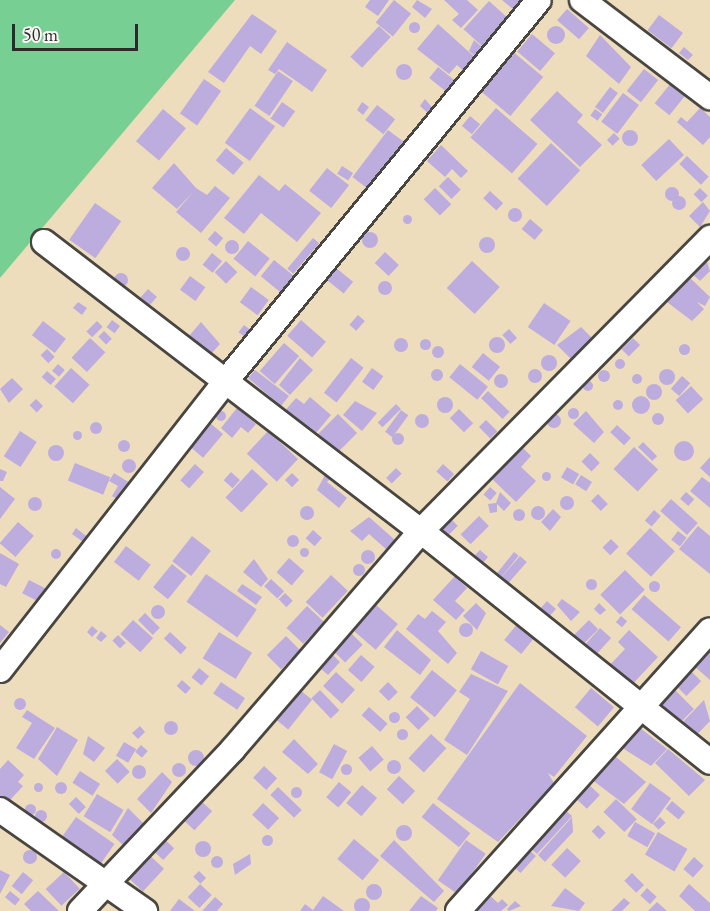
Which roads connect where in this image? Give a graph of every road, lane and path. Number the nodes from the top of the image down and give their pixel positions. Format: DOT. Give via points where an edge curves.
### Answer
graph roads {
  1 [pos="539,0"];
  2 [pos="582,0"];
  3 [pos="710,97"];
  4 [pos="710,238"];
  5 [pos="44,242"];
  6 [pos="225,382"];
  7 [pos="421,531"];
  8 [pos="710,630"];
  9 [pos="0,670"];
  10 [pos="640,706"];
  11 [pos="710,762"];
  12 [pos="0,810"];
  13 [pos="106,883"];
  14 [pos="80,911"];
  15 [pos="145,911"];
  16 [pos="458,911"];
  1 -- 6 [label="street"];
  2 -- 3 [label="street"];
  4 -- 7 [label="street"];
  5 -- 6 [label="street"];
  6 -- 7 [label="street"];
  6 -- 9 [label="street"];
  7 -- 10 [label="street"];
  7 -- 13 [label="street" via="233,750"];
  8 -- 10 [label="street"];
  10 -- 11 [label="street"];
  10 -- 16 [label="street"];
  12 -- 13 [label="street"];
  13 -- 14 [label="street"];
  13 -- 15 [label="street"];
}
